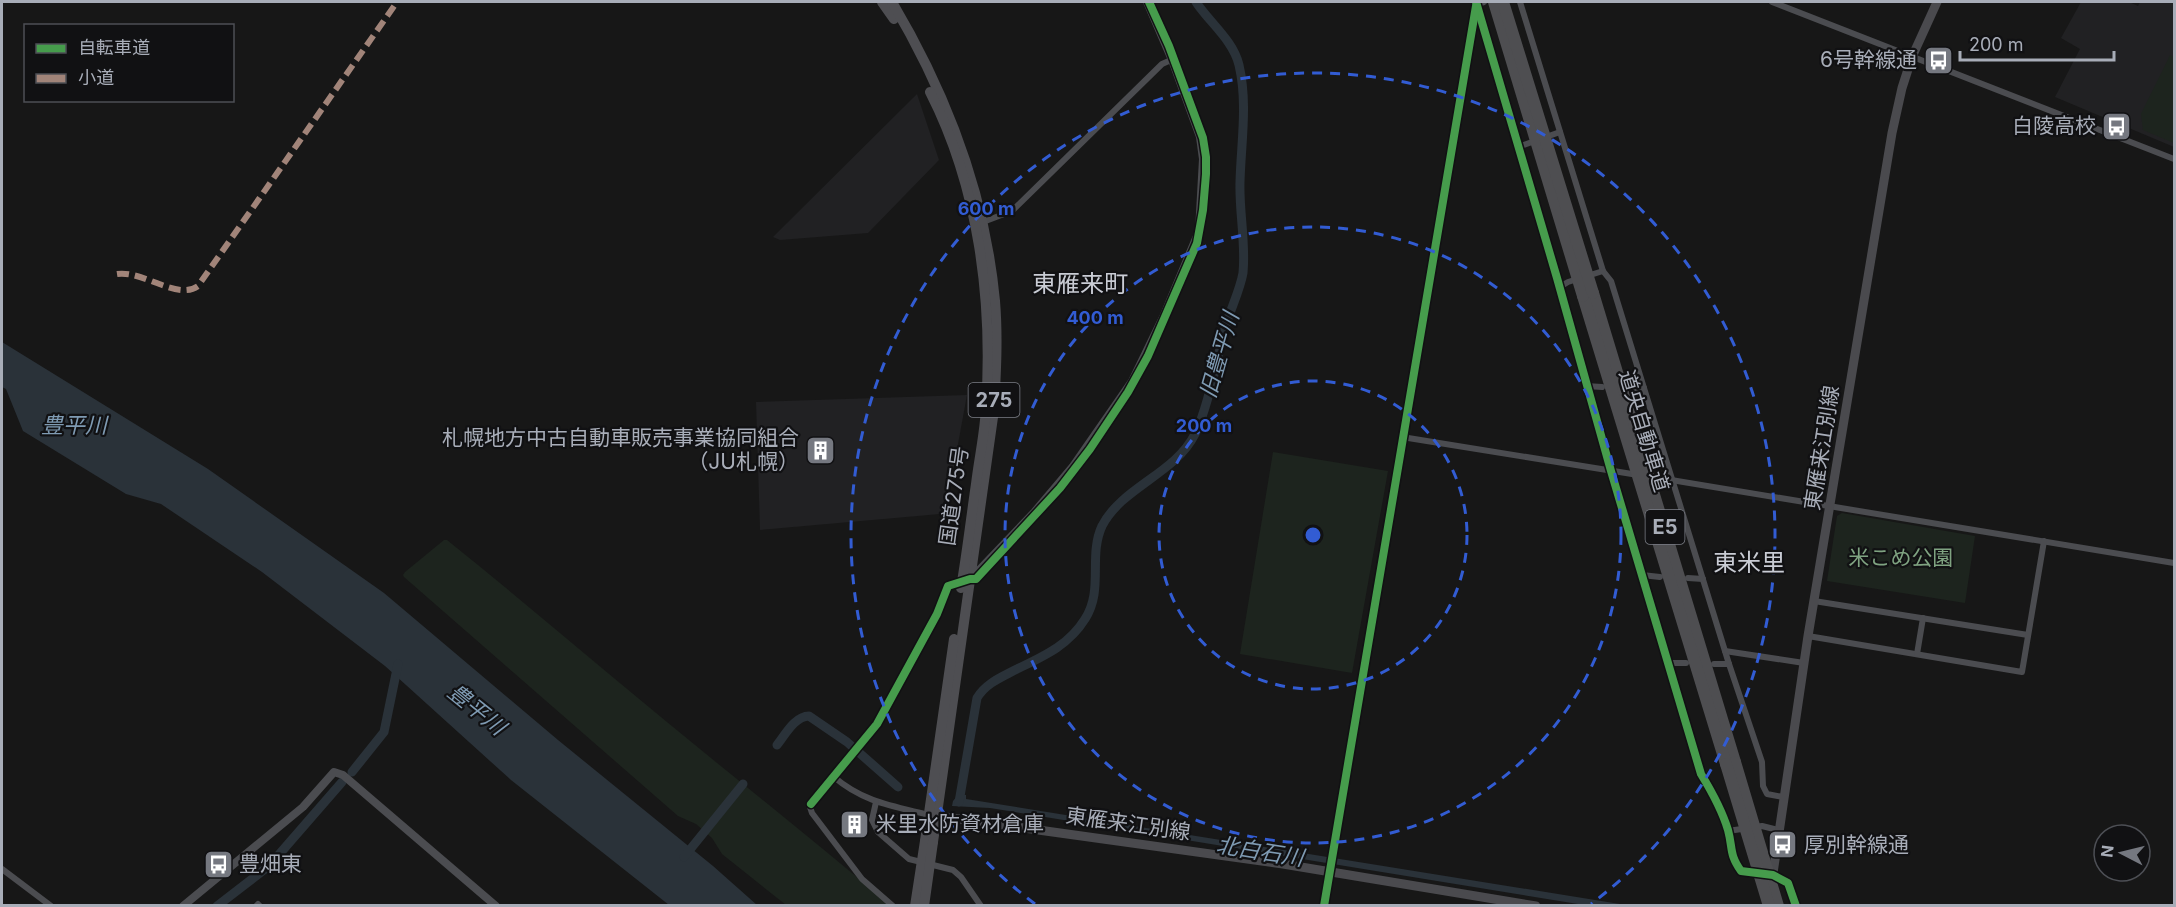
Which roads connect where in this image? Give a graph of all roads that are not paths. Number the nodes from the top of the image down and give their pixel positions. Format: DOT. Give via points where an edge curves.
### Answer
graph roads {
  1 [pos="882,2"];
  2 [pos="892,2"];
  3 [pos="1146,2"];
  4 [pos="1479,2"];
  5 [pos="1494,2"];
  6 [pos="1503,2"];
  7 [pos="1520,2"];
  8 [pos="1772,2"];
  9 [pos="1937,2"];
  10 [pos="1912,57"];
  11 [pos="1172,60"];
  12 [pos="1560,132"];
  13 [pos="1518,147"];
  14 [pos="2175,159"];
  15 [pos="983,222"];
  16 [pos="1603,271"];
  17 [pos="1558,288"];
  18 [pos="1588,294"];
  19 [pos="1586,386"];
  20 [pos="1602,387"];
  21 [pos="1631,388"];
  22 [pos="1644,388"];
  23 [pos="1402,437"];
  24 [pos="1611,471"];
  25 [pos="1632,474"];
  26 [pos="1653,477"];
  27 [pos="1672,480"];
  28 [pos="1831,506"];
  29 [pos="2044,541"];
  30 [pos="2175,563"];
  31 [pos="1642,575"];
  32 [pos="1659,577"];
  33 [pos="1688,578"];
  34 [pos="1703,579"];
  35 [pos="966,580"];
  36 [pos="1814,601"];
  37 [pos="1923,618"];
  38 [pos="2028,635"];
  39 [pos="1808,636"];
  40 [pos="1725,651"];
  41 [pos="1917,654"];
  42 [pos="1668,663"];
  43 [pos="1686,663"];
  44 [pos="1804,663"];
  45 [pos="1714,664"];
  46 [pos="1729,664"];
  47 [pos="1730,763"];
  48 [pos="834,777"];
  49 [pos="1783,797"];
  50 [pos="876,802"];
  51 [pos="933,815"];
  52 [pos="1778,830"];
  53 [pos="1728,831"];
  54 [pos="929,842"];
  55 [pos="2,869"];
  56 [pos="1329,869"];
  57 [pos="1773,874"];
  58 [pos="51,906"];
  59 [pos="183,906"];
  60 [pos="496,906"];
  61 [pos="893,906"];
  62 [pos="915,906"];
  63 [pos="924,906"];
  64 [pos="981,906"];
  65 [pos="1324,906"];
  66 [pos="1536,906"];
  67 [pos="1764,906"];
  68 [pos="1769,906"];
  69 [pos="1778,906"];
  70 [pos="1796,906"];
  1 -- 35 [label="highway, 国道275号 / 275" via="892,14 941,113 960,166 980,250 987,326 986,409"];
  2 -- 15 [label="highway, 国道275号 / 275" via="948,111"];
  3 -- 11 [label="street"];
  4 -- 13 [label="street"];
  4 -- 23 [label="street" via="1471,26"];
  5 -- 18 [label="highway, 道央自動車道 / E5, bridge"];
  6 -- 18 [label="highway, 道央自動車道 / E5, bridge"];
  7 -- 12 [label="street"];
  8 -- 10 [label="street"];
  9 -- 10 [label="main road, 東雁来江別線"];
  10 -- 14 [label="street"];
  10 -- 28 [label="main road, 東雁来江別線" via="1892,133"];
  11 -- 15 [label="street" via="1162,64 1012,211"];
  11 -- 35 [label="street" via="1199,137 1202,159 1198,231 1131,381 1098,431 1034,511"];
  12 -- 13 [label="street"];
  12 -- 16 [label="street"];
  13 -- 17 [label="street"];
  15 -- 35 [label="highway, 国道275号 / 275" via="997,349 994,410"];
  16 -- 17 [label="street"];
  16 -- 22 [label="street" via="1611,281"];
  17 -- 19 [label="street"];
  18 -- 47 [label="highway, 道央自動車道 / E5"];
  19 -- 20 [label="street"];
  19 -- 24 [label="street"];
  21 -- 22 [label="street"];
  22 -- 27 [label="street"];
  23 -- 24 [label="street"];
  23 -- 56 [label="street"];
  24 -- 25 [label="street"];
  24 -- 31 [label="street"];
  26 -- 27 [label="street"];
  27 -- 28 [label="street"];
  27 -- 34 [label="street"];
  28 -- 29 [label="street"];
  28 -- 36 [label="main road, 東雁来江別線"];
  29 -- 30 [label="street"];
  29 -- 38 [label="street"];
  31 -- 32 [label="street"];
  31 -- 42 [label="street"];
  33 -- 34 [label="street"];
  34 -- 40 [label="street"];
  35 -- 48 [label="street" via="948,586 937,614 877,724"];
  35 -- 51 [label="highway, 国道275号 / 275"];
  36 -- 37 [label="street"];
  36 -- 39 [label="main road, 東雁来江別線"];
  37 -- 38 [label="street"];
  37 -- 41 [label="street"];
  38 -- 41 [label="street" via="2022,672"];
  39 -- 41 [label="street"];
  39 -- 44 [label="main road, 東雁来江別線"];
  40 -- 44 [label="street"];
  40 -- 46 [label="street"];
  42 -- 43 [label="street"];
  42 -- 53 [label="street" via="1701,774"];
  44 -- 49 [label="main road, 東雁来江別線"];
  45 -- 46 [label="street"];
  46 -- 49 [label="street" via="1762,762 1763,786 1767,794"];
  47 -- 68 [label="highway, 道央自動車道 / E5, bridge"];
  47 -- 69 [label="highway, 道央自動車道 / E5, bridge"];
  48 -- 50 [label="street"];
  48 -- 61 [label="street" via="813,800 812,813 862,879"];
  49 -- 52 [label="main road, 東雁来江別線"];
  50 -- 51 [label="street"];
  50 -- 64 [label="street" via="872,820 878,832 909,859 952,870"];
  51 -- 54 [label="highway, 国道275号 / 275"];
  51 -- 56 [label="main road, 東雁来江別線"];
  52 -- 53 [label="street" via="1761,826"];
  52 -- 57 [label="main road, 東雁来江別線"];
  53 -- 57 [label="street" via="1733,859 1741,871"];
  54 -- 62 [label="highway, 国道275号 / 275, bridge"];
  54 -- 63 [label="highway, 国道275号 / 275, bridge"];
  55 -- 58 [label="street"];
  56 -- 65 [label="street"];
  56 -- 66 [label="main road, 東雁来江別線"];
  57 -- 67 [label="main road, 東雁来江別線"];
  57 -- 70 [label="street" via="1788,883"];
  59 -- 60 [label="street" via="303,807 333,772 343,776"];
}
